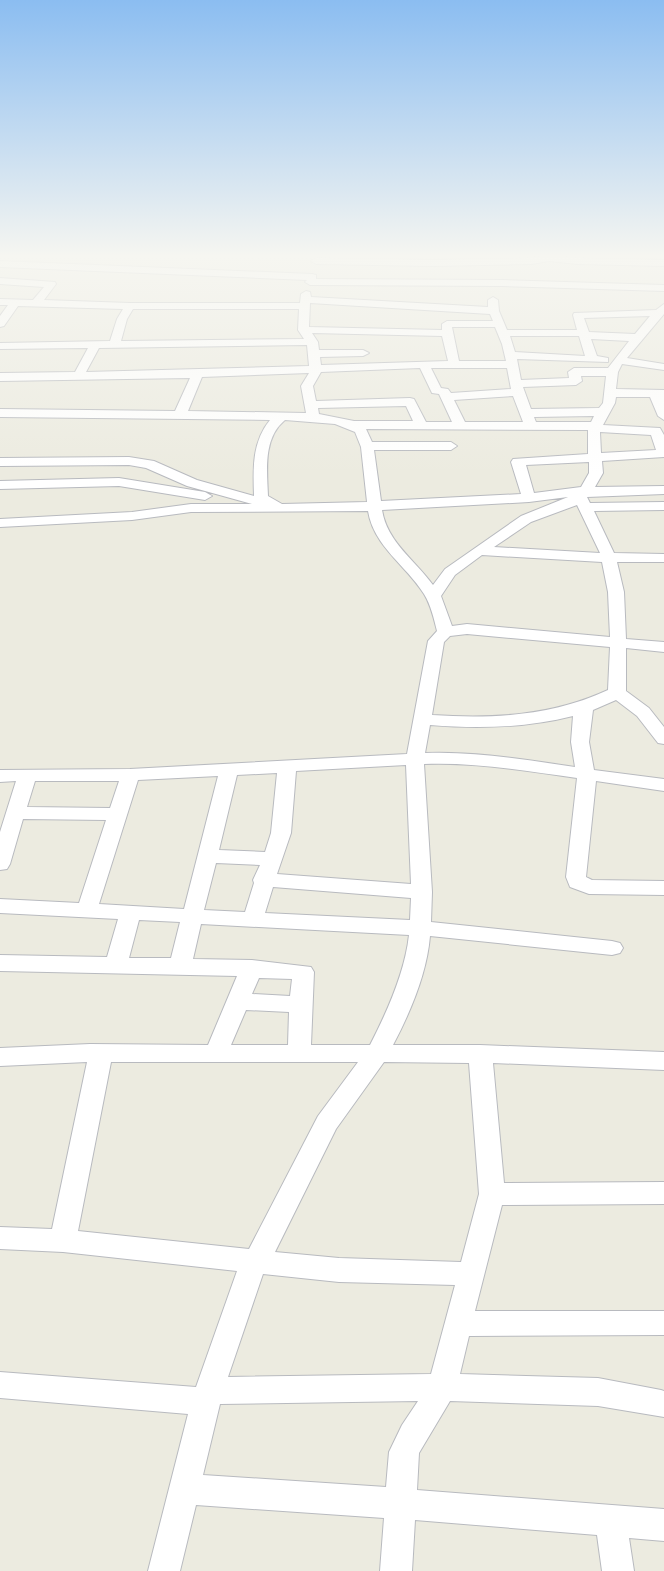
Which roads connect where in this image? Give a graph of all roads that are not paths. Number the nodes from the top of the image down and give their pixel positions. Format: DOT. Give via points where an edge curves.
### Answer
graph roads {
  1 [pos="119,328"];
  2 [pos="448,328"];
  3 [pos="495,328"];
  4 [pos="581,328"];
  5 [pos="647,328"];
  6 [pos="502,329"];
  7 [pos="304,330"];
  8 [pos="414,332"];
  9 [pos="448,333"];
  10 [pos="535,333"];
  11 [pos="470,334"];
  12 [pos="583,334"];
  13 [pos="638,338"];
  14 [pos="223,342"];
  15 [pos="312,342"];
  16 [pos="95,344"];
  17 [pos="115,344"];
  18 [pos="0,346"];
  19 [pos="557,347"];
  20 [pos="315,354"];
  21 [pos="409,354"];
  22 [pos="592,359"];
  23 [pos="511,360"];
  24 [pos="424,364"];
  25 [pos="454,364"];
  26 [pos="616,364"];
  27 [pos="392,365"];
  28 [pos="664,367"];
  29 [pos="316,371"];
  30 [pos="228,373"];
  31 [pos="196,374"];
  32 [pos="0,377"];
  33 [pos="78,377"];
  34 [pos="392,379"];
  35 [pos="517,388"];
  36 [pos="610,393"];
  37 [pos="659,394"];
  38 [pos="447,398"];
  39 [pos="312,411"];
  40 [pos="0,413"];
  41 [pos="180,414"];
  42 [pos="282,416"];
  43 [pos="664,417"];
  44 [pos="529,419"];
  45 [pos="598,421"];
  46 [pos="422,424"];
  47 [pos="354,425"];
  48 [pos="460,425"];
  49 [pos="367,446"];
  50 [pos="451,446"];
  51 [pos="664,453"];
  52 [pos="595,456"];
  53 [pos="0,462"];
  54 [pos="0,485"];
  55 [pos="664,490"];
  56 [pos="529,498"];
  57 [pos="584,498"];
  58 [pos="269,504"];
  59 [pos="373,506"];
  60 [pos="664,506"];
  61 [pos="0,523"];
  62 [pos="479,550"];
  63 [pos="609,558"];
  64 [pos="664,558"];
  65 [pos="433,596"];
  66 [pos="445,632"];
  67 [pos="617,644"];
  68 [pos="664,647"];
  69 [pos="617,693"];
  70 [pos="584,709"];
  71 [pos="422,719"];
  72 [pos="664,739"];
  73 [pos="415,759"];
  74 [pos="287,765"];
  75 [pos="229,769"];
  76 [pos="130,775"];
  77 [pos="587,775"];
  78 [pos="0,776"];
  79 [pos="27,776"];
  80 [pos="664,785"];
  81 [pos="16,813"];
  82 [pos="118,814"];
  83 [pos="208,856"];
  84 [pos="273,859"];
  85 [pos="0,861"];
  86 [pos="263,880"];
  87 [pos="664,888"];
  88 [pos="422,892"];
  89 [pos="0,906"];
  90 [pos="87,910"];
  91 [pos="130,912"];
  92 [pos="193,915"];
  93 [pos="253,918"];
  94 [pos="420,928"];
  95 [pos="612,948"];
  96 [pos="0,963"];
  97 [pos="116,964"];
  98 [pos="180,966"];
  99 [pos="252,968"];
  100 [pos="238,1001"];
  101 [pos="301,1005"];
  102 [pos="102,1053"];
  103 [pos="216,1053"];
  104 [pos="377,1054"];
  105 [pos="480,1054"];
  106 [pos="299,1055"];
  107 [pos="0,1057"];
  108 [pos="664,1061"];
  109 [pos="664,1193"];
  110 [pos="492,1194"];
  111 [pos="0,1238"];
  112 [pos="63,1241"];
  113 [pos="254,1263"];
  114 [pos="472,1274"];
  115 [pos="664,1322"];
  116 [pos="460,1324"];
  117 [pos="0,1385"];
  118 [pos="442,1387"];
  119 [pos="208,1396"];
  120 [pos="663,1402"];
  121 [pos="185,1490"];
  122 [pos="400,1504"];
  123 [pos="610,1520"];
  124 [pos="664,1525"];
  125 [pos="164,1571"];
  126 [pos="396,1571"];
  127 [pos="618,1571"];
  1 -- 17 [label="street"];
  2 -- 9 [label="street"];
  3 -- 6 [label="street"];
  4 -- 12 [label="street"];
  5 -- 13 [label="street"];
  6 -- 10 [label="street"];
  6 -- 23 [label="street"];
  7 -- 8 [label="street"];
  7 -- 15 [label="street"];
  8 -- 9 [label="street"];
  8 -- 21 [label="street"];
  9 -- 11 [label="street"];
  9 -- 25 [label="street"];
  10 -- 12 [label="street"];
  10 -- 19 [label="street" via="540,347"];
  12 -- 13 [label="street"];
  12 -- 22 [label="street"];
  13 -- 26 [label="street"];
  14 -- 15 [label="street"];
  14 -- 17 [label="street"];
  14 -- 30 [label="street"];
  15 -- 20 [label="street"];
  16 -- 17 [label="street"];
  16 -- 18 [label="street"];
  16 -- 33 [label="street"];
  20 -- 21 [label="street"];
  20 -- 29 [label="street"];
  21 -- 24 [label="street"];
  21 -- 27 [label="street"];
  22 -- 23 [label="street"];
  22 -- 26 [label="street"];
  23 -- 25 [label="street"];
  23 -- 35 [label="street"];
  24 -- 25 [label="street"];
  24 -- 38 [label="street" via="436,390 444,392"];
  26 -- 28 [label="street"];
  26 -- 35 [label="street" via="574,372 575,381"];
  26 -- 36 [label="street"];
  27 -- 29 [label="street"];
  27 -- 34 [label="street"];
  29 -- 30 [label="street"];
  29 -- 39 [label="street" via="307,386"];
  30 -- 31 [label="street"];
  31 -- 33 [label="street"];
  31 -- 41 [label="street"];
  32 -- 33 [label="street"];
  35 -- 38 [label="street"];
  35 -- 44 [label="street"];
  36 -- 37 [label="street"];
  36 -- 45 [label="street" via="609,403"];
  37 -- 43 [label="street"];
  38 -- 48 [label="street"];
  39 -- 42 [label="street"];
  39 -- 46 [label="street" via="410,402"];
  39 -- 47 [label="street"];
  40 -- 41 [label="street"];
  41 -- 42 [label="street"];
  42 -- 58 [label="street" via="268,430 261,451 261,497"];
  43 -- 45 [label="street"];
  44 -- 45 [label="street"];
  44 -- 48 [label="street"];
  45 -- 51 [label="street" via="656,431"];
  45 -- 52 [label="street"];
  46 -- 47 [label="street"];
  46 -- 48 [label="street"];
  47 -- 49 [label="street" via="363,434"];
  49 -- 50 [label="street"];
  49 -- 59 [label="street"];
  51 -- 52 [label="street"];
  52 -- 56 [label="street" via="518,462"];
  52 -- 57 [label="street" via="596,473"];
  53 -- 58 [label="street" via="129,461 149,464 192,483"];
  54 -- 58 [label="street" via="119,482"];
  55 -- 57 [label="street"];
  56 -- 57 [label="street"];
  56 -- 59 [label="street"];
  57 -- 60 [label="street"];
  57 -- 62 [label="street" via="526,519"];
  57 -- 63 [label="street"];
  58 -- 59 [label="street"];
  58 -- 61 [label="street"];
  59 -- 65 [label="street" via="392,550"];
  62 -- 63 [label="street"];
  62 -- 65 [label="street" via="450,572"];
  63 -- 64 [label="street"];
  63 -- 67 [label="street" via="617,598"];
  65 -- 66 [label="street"];
  66 -- 67 [label="street" via="493,630"];
  66 -- 71 [label="street" via="434,646"];
  67 -- 68 [label="street"];
  67 -- 69 [label="street"];
  69 -- 70 [label="street"];
  69 -- 72 [label="street" via="643,712"];
  70 -- 71 [label="street" via="502,723"];
  70 -- 77 [label="street" via="579,735 582,763"];
  71 -- 73 [label="street"];
  73 -- 74 [label="street"];
  73 -- 77 [label="street" via="516,764"];
  73 -- 88 [label="street"];
  74 -- 75 [label="street"];
  74 -- 84 [label="street" via="281,833"];
  75 -- 76 [label="street"];
  75 -- 83 [label="street"];
  76 -- 79 [label="street"];
  76 -- 82 [label="street"];
  77 -- 80 [label="street"];
  77 -- 87 [label="street" via="577,882 589,887"];
  78 -- 79 [label="street"];
  79 -- 81 [label="street"];
  81 -- 82 [label="street"];
  81 -- 85 [label="street"];
  82 -- 90 [label="street"];
  83 -- 84 [label="street"];
  83 -- 92 [label="street"];
  84 -- 86 [label="street"];
  86 -- 88 [label="street"];
  86 -- 93 [label="street"];
  88 -- 94 [label="street"];
  89 -- 90 [label="street"];
  90 -- 91 [label="street"];
  91 -- 92 [label="street"];
  91 -- 97 [label="street"];
  92 -- 93 [label="street"];
  92 -- 98 [label="street"];
  93 -- 94 [label="street"];
  94 -- 95 [label="street"];
  94 -- 104 [label="street" via="404,994"];
  96 -- 97 [label="street"];
  97 -- 98 [label="street"];
  98 -- 99 [label="street"];
  99 -- 100 [label="street"];
  99 -- 101 [label="street" via="302,972"];
  100 -- 101 [label="street"];
  100 -- 103 [label="street"];
  101 -- 106 [label="street"];
  102 -- 103 [label="street"];
  102 -- 107 [label="street"];
  102 -- 112 [label="street"];
  103 -- 106 [label="street"];
  104 -- 105 [label="street"];
  104 -- 106 [label="street"];
  104 -- 113 [label="street" via="327,1124"];
  105 -- 108 [label="street"];
  105 -- 110 [label="street"];
  109 -- 110 [label="street"];
  110 -- 114 [label="street"];
  111 -- 112 [label="street"];
  112 -- 113 [label="street"];
  113 -- 114 [label="street" via="339,1270"];
  113 -- 119 [label="street" via="230,1324"];
  114 -- 116 [label="street"];
  115 -- 116 [label="street"];
  116 -- 118 [label="street"];
  117 -- 119 [label="street"];
  118 -- 119 [label="street"];
  118 -- 120 [label="street" via="598,1392"];
  118 -- 122 [label="street" via="404,1452"];
  119 -- 121 [label="street"];
  121 -- 122 [label="street"];
  121 -- 125 [label="street"];
  122 -- 123 [label="street"];
  122 -- 126 [label="street"];
  123 -- 124 [label="street"];
  123 -- 127 [label="street"];
}
